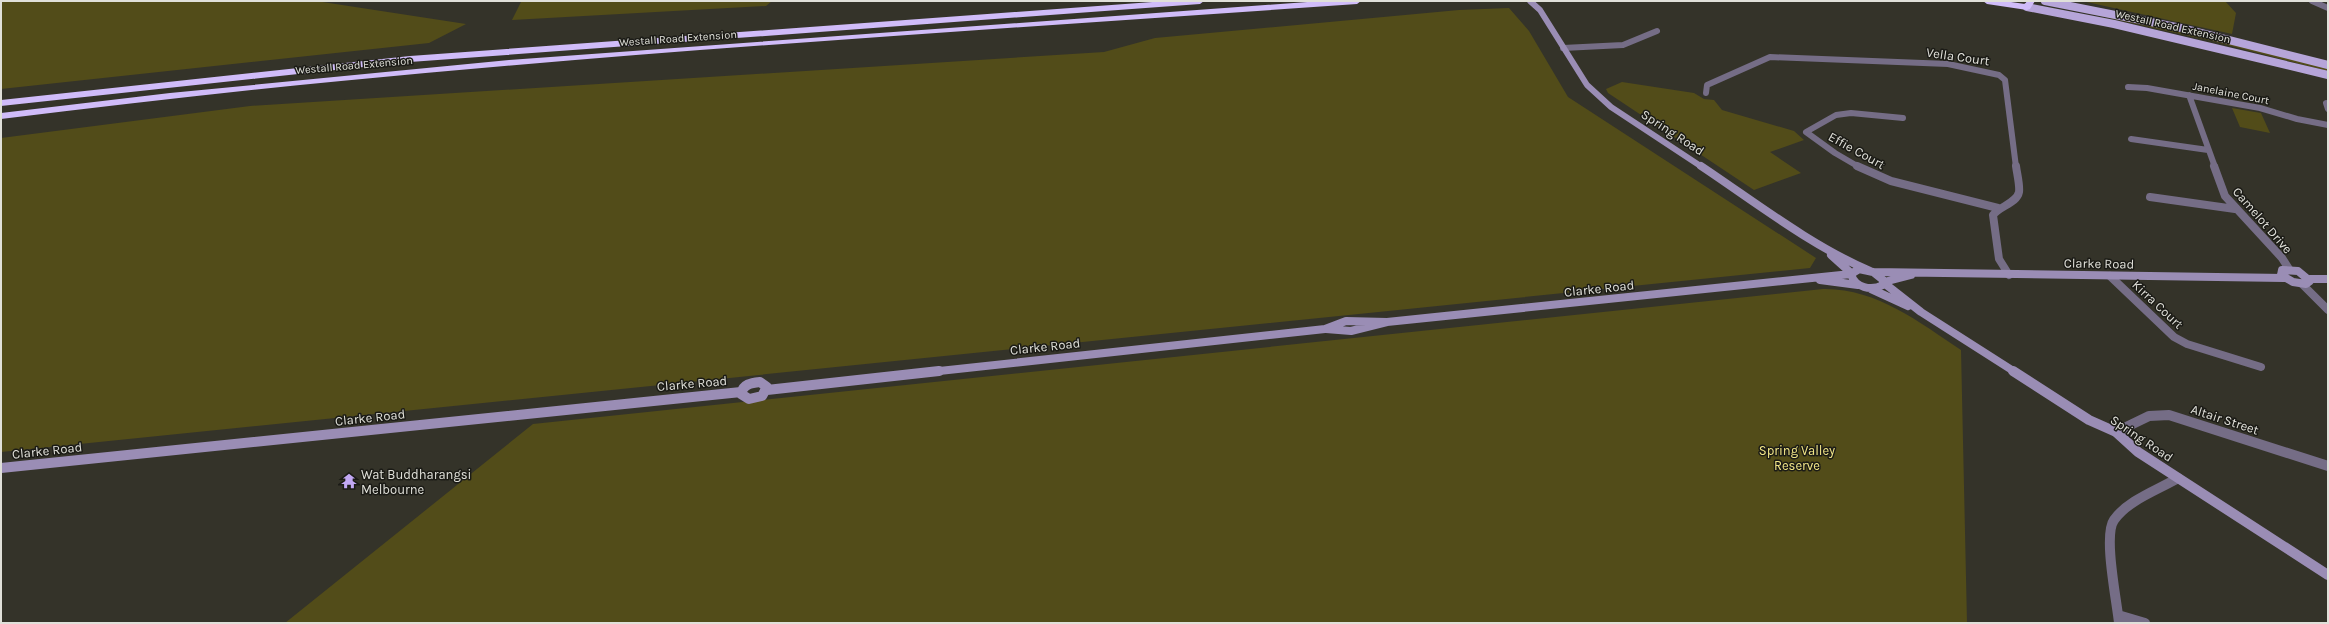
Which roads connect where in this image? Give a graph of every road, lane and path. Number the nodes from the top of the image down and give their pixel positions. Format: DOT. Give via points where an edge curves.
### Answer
graph roads {
  1 [pos="1200,1"];
  2 [pos="1357,1"];
  3 [pos="1530,1"];
  4 [pos="1539,1"];
  5 [pos="1987,1"];
  6 [pos="2045,1"];
  7 [pos="2312,1"];
  8 [pos="2062,3"];
  9 [pos="2027,4"];
  10 [pos="2328,8"];
  11 [pos="1540,10"];
  12 [pos="1657,31"];
  13 [pos="1563,48"];
  14 [pos="2328,64"];
  15 [pos="2328,75"];
  16 [pos="2128,87"];
  17 [pos="1706,93"];
  18 [pos="2189,95"];
  19 [pos="1,103"];
  20 [pos="1,116"];
  21 [pos="1903,118"];
  22 [pos="2328,125"];
  23 [pos="2131,139"];
  24 [pos="2208,150"];
  25 [pos="2150,198"];
  26 [pos="1998,208"];
  27 [pos="2235,209"];
  28 [pos="1822,246"];
  29 [pos="2289,269"];
  30 [pos="1872,272"];
  31 [pos="1851,273"];
  32 [pos="1914,274"];
  33 [pos="2009,275"];
  34 [pos="2110,276"];
  35 [pos="2284,278"];
  36 [pos="1814,279"];
  37 [pos="2310,279"];
  38 [pos="2328,279"];
  39 [pos="1884,283"];
  40 [pos="2302,284"];
  41 [pos="1865,287"];
  42 [pos="2328,310"];
  43 [pos="1921,312"];
  44 [pos="2261,367"];
  45 [pos="767,390"];
  46 [pos="741,392"];
  47 [pos="2116,432"];
  48 [pos="2328,466"];
  49 [pos="1,468"];
  50 [pos="2178,478"];
  51 [pos="2328,575"];
  52 [pos="2119,619"];
  53 [pos="2146,623"];
  1 -- 19 [label="highway, Westall Road Extension" via="484,53 263,73"];
  2 -- 20 [label="highway, Westall Road Extension" via="458,67 243,88"];
  3 -- 11 [label="main road, Spring Road"];
  4 -- 11 [label="main road, Spring Road"];
  5 -- 9 [label="highway, Westall Road Extension"];
  6 -- 8 [label="main road, Westall Road Extension"];
  7 -- 10 [label="street"];
  8 -- 14 [label="main road, Westall Road Extension" via="2181,28"];
  9 -- 15 [label="main road, Westall Road Extension"];
  11 -- 13 [label="main road, Spring Road"];
  12 -- 13 [label="street" via="1624,45"];
  13 -- 28 [label="main road, Spring Road" via="1587,85 1611,107"];
  16 -- 18 [label="street, Janelaine Court"];
  17 -- 26 [label="street, Vella Court" via="1707,85 1770,57 1948,64 1999,75 2005,80 2019,192 2015,200"];
  18 -- 22 [label="street, Janelaine Court" via="2260,108"];
  18 -- 24 [label="street, Camelot Drive"];
  21 -- 26 [label="street, Effie Court" via="1850,113 1836,115 1806,132 1873,174 1891,181 1975,199"];
  23 -- 24 [label="street"];
  24 -- 27 [label="street, Camelot Drive" via="2220,186"];
  25 -- 27 [label="street"];
  26 -- 33 [label="street" via="1993,215 1999,259"];
  27 -- 29 [label="street, Camelot Drive" via="2282,258"];
  28 -- 30 [label="main road, Spring Road"];
  28 -- 31 [label="main road, Spring Road"];
  29 -- 35 [label="main road" via="2280,271"];
  29 -- 37 [label="main road"];
  30 -- 31 [label="main road, Clarke Road" via="1859,270"];
  30 -- 32 [label="main road, Clarke Road"];
  30 -- 39 [label="main road, Spring Road" via="1881,277"];
  31 -- 36 [label="main road, Clarke Road"];
  31 -- 41 [label="main road, Spring Road" via="1855,282"];
  32 -- 33 [label="main road, Clarke Road"];
  32 -- 39 [label="main road, Clarke Road"];
  33 -- 34 [label="main road, Clarke Road"];
  34 -- 35 [label="main road, Clarke Road"];
  34 -- 44 [label="street, Kirra Court" via="2174,337 2191,345"];
  35 -- 40 [label="main road, Clarke Road"];
  36 -- 41 [label="main road, Clarke Road"];
  36 -- 45 [label="main road, Clarke Road" via="1387,322 1351,332 1325,329"];
  37 -- 38 [label="main road"];
  37 -- 40 [label="main road" via="2309,283"];
  39 -- 41 [label="main road, Clarke Road" via="1879,288"];
  39 -- 43 [label="main road, Spring Road"];
  40 -- 42 [label="street"];
  41 -- 43 [label="main road, Spring Road"];
  43 -- 47 [label="main road, Spring Road" via="2083,416"];
  45 -- 46 [label="main road" via="762,396 753,399 746,398"];
  45 -- 46 [label="main road" via="763,383 756,382 744,386"];
  46 -- 49 [label="main road, Clarke Road"];
  47 -- 48 [label="street, Altair Street" via="2149,416 2169,415"];
  47 -- 50 [label="main road, Spring Road" via="2138,452"];
  50 -- 51 [label="main road, Spring Road"];
  50 -- 52 [label="street" via="2124,509 2113,521 2109,540"];
  52 -- 53 [label="street"];
}
